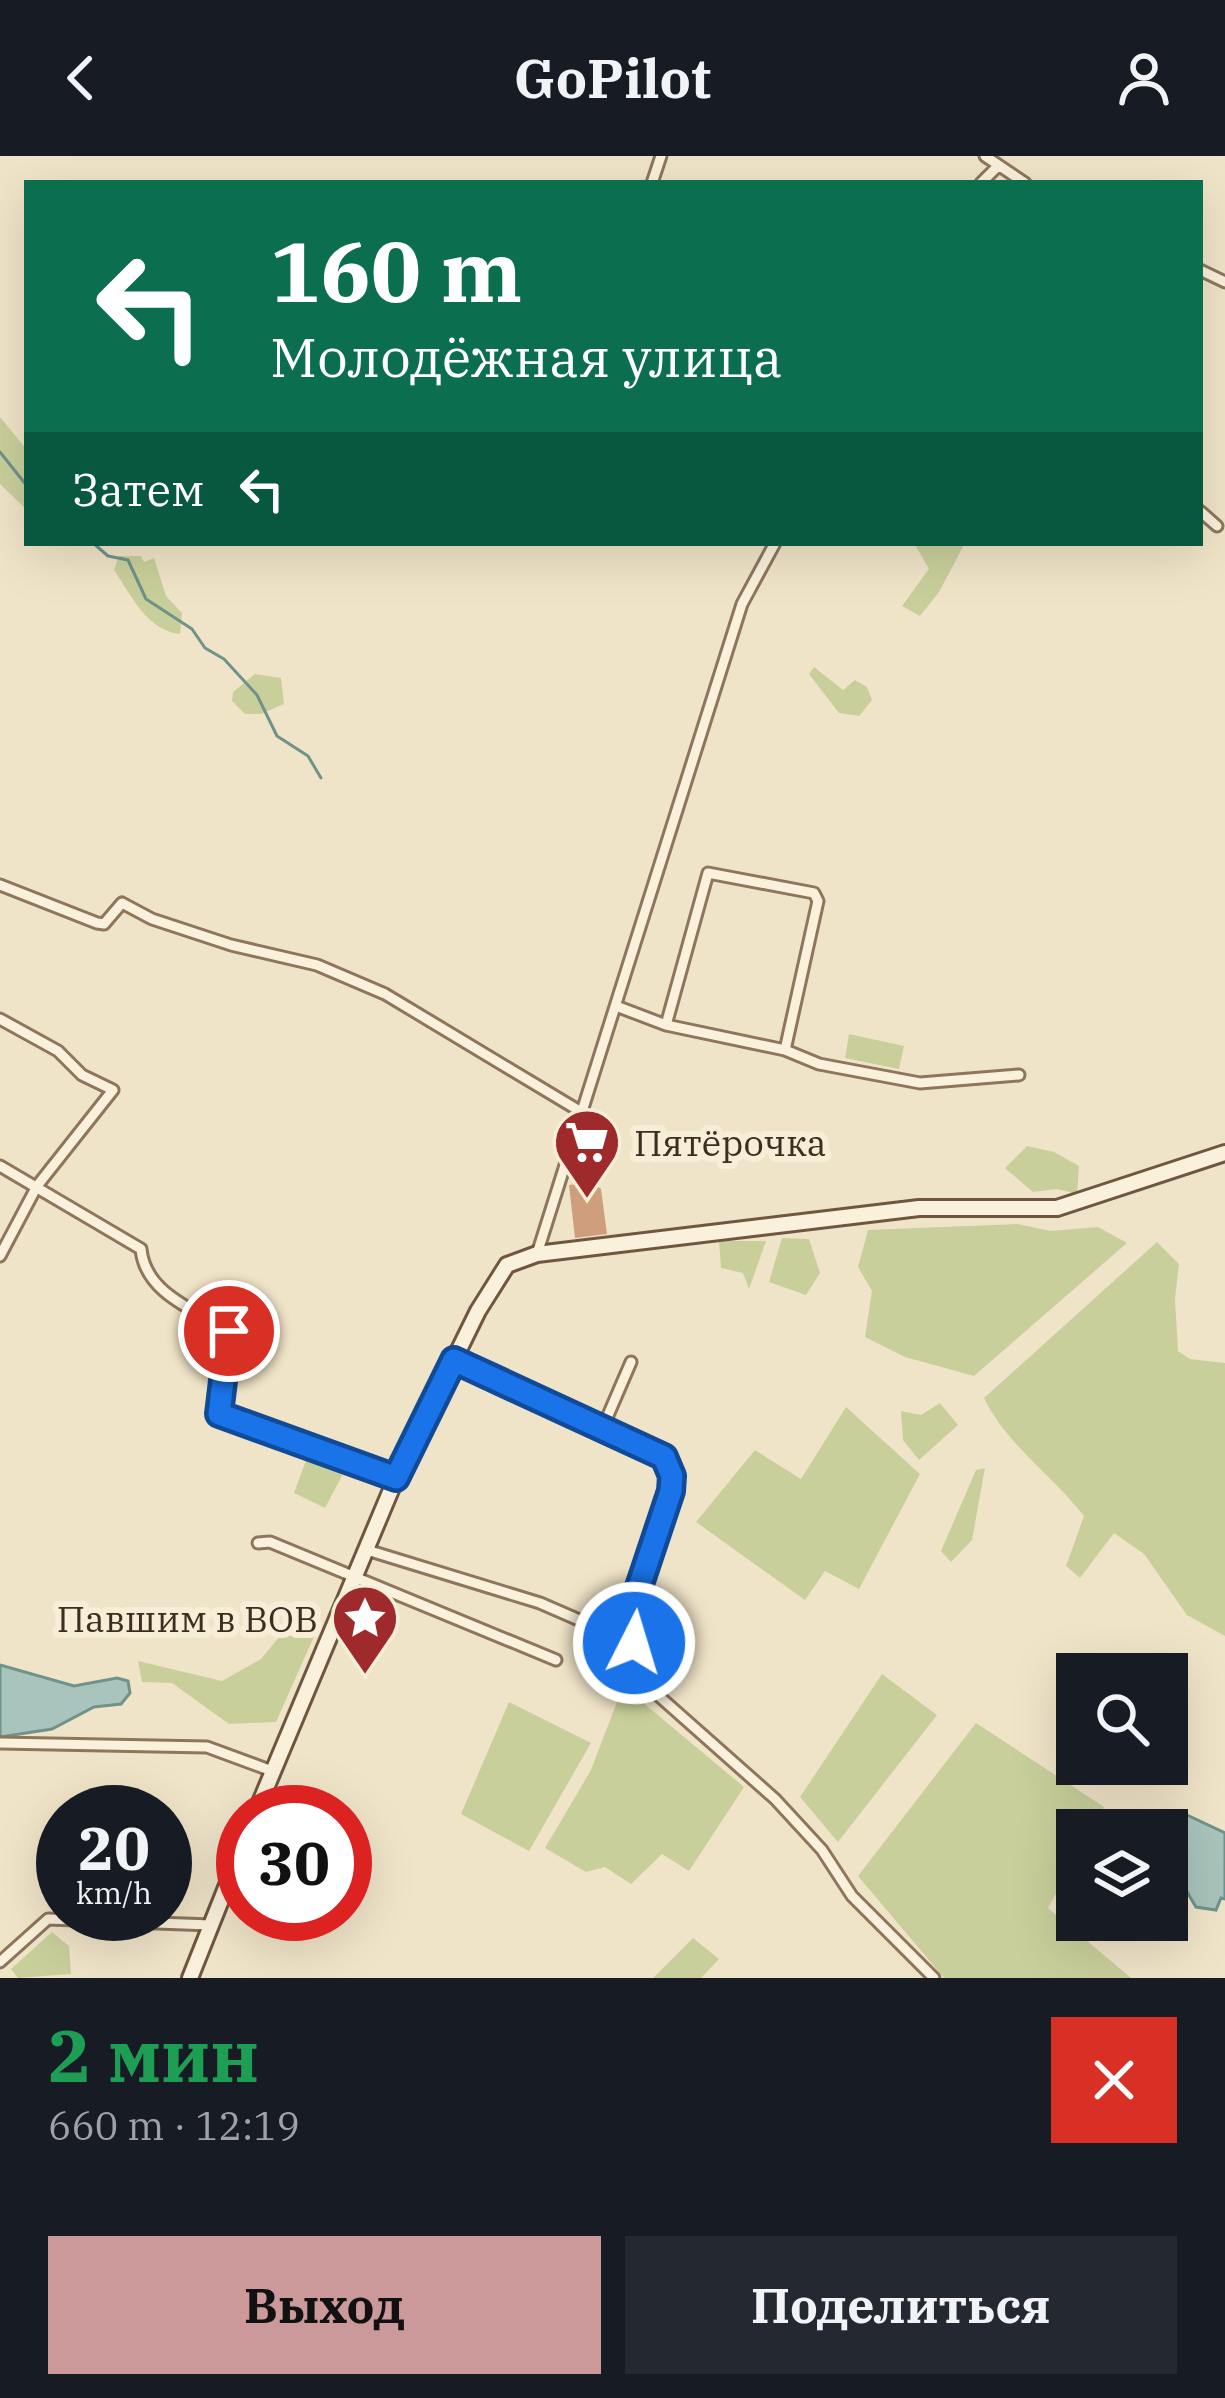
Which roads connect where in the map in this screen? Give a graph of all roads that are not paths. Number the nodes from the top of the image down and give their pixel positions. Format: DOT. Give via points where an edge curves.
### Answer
graph roads {
  1 [pos="985,156"];
  2 [pos="998,166"];
  3 [pos="984,180"];
  4 [pos="1019,180"];
  5 [pos="1203,514"];
  6 [pos="1217,526"];
  7 [pos="773,546"];
  8 [pos="0,885"];
  9 [pos="616,1006"];
  10 [pos="0,1019"];
  11 [pos="665,1025"];
  12 [pos="785,1050"];
  13 [pos="1019,1075"];
  14 [pos="583,1113"];
  15 [pos="1225,1154"];
  16 [pos="0,1166"];
  17 [pos="37,1186"];
  18 [pos="537,1254"];
  19 [pos="0,1256"];
  20 [pos="454,1360"];
  21 [pos="631,1362"];
  22 [pos="603,1427"];
  23 [pos="396,1478"];
  24 [pos="257,1543"];
  25 [pos="367,1550"];
  26 [pos="355,1580"];
  27 [pos="586,1623"];
  28 [pos="556,1660"];
  29 [pos="0,1743"];
  30 [pos="272,1771"];
  31 [pos="267,1785"];
  32 [pos="216,1915"];
  33 [pos="212,1925"];
  34 [pos="0,1962"];
  35 [pos="190,1978"];
  36 [pos="934,1978"];
  1 -- 2 [label="street"];
  2 -- 3 [label="street"];
  2 -- 4 [label="street"];
  5 -- 6 [label="street"];
  7 -- 9 [label="street" via="742,604"];
  8 -- 14 [label="street" via="104,924 122,903 152,919 317,965 385,994"];
  9 -- 11 [label="street"];
  9 -- 14 [label="street"];
  10 -- 17 [label="street" via="113,1090"];
  11 -- 12 [label="street"];
  11 -- 12 [label="street" via="708,873 814,893"];
  12 -- 13 [label="street" via="920,1083"];
  14 -- 18 [label="street"];
  15 -- 18 [label="street" via="1057,1208 919,1208"];
  16 -- 17 [label="street"];
  17 -- 19 [label="street"];
  17 -- 23 [label="street" via="141,1249 142,1268 159,1289 229,1331 219,1414"];
  18 -- 20 [label="street" via="507,1265"];
  20 -- 22 [label="street"];
  20 -- 23 [label="street"];
  21 -- 22 [label="street"];
  22 -- 36 [label="street" via="664,1457 672,1476 631,1620 640,1674 776,1799 852,1896"];
  23 -- 25 [label="street"];
  24 -- 26 [label="street"];
  25 -- 26 [label="street"];
  25 -- 27 [label="street"];
  26 -- 28 [label="street"];
  26 -- 30 [label="street"];
  29 -- 30 [label="street" via="207,1747"];
  30 -- 31 [label="street"];
  32 -- 33 [label="street"];
  33 -- 34 [label="street" via="48,1919"];
  33 -- 35 [label="street"];
}
